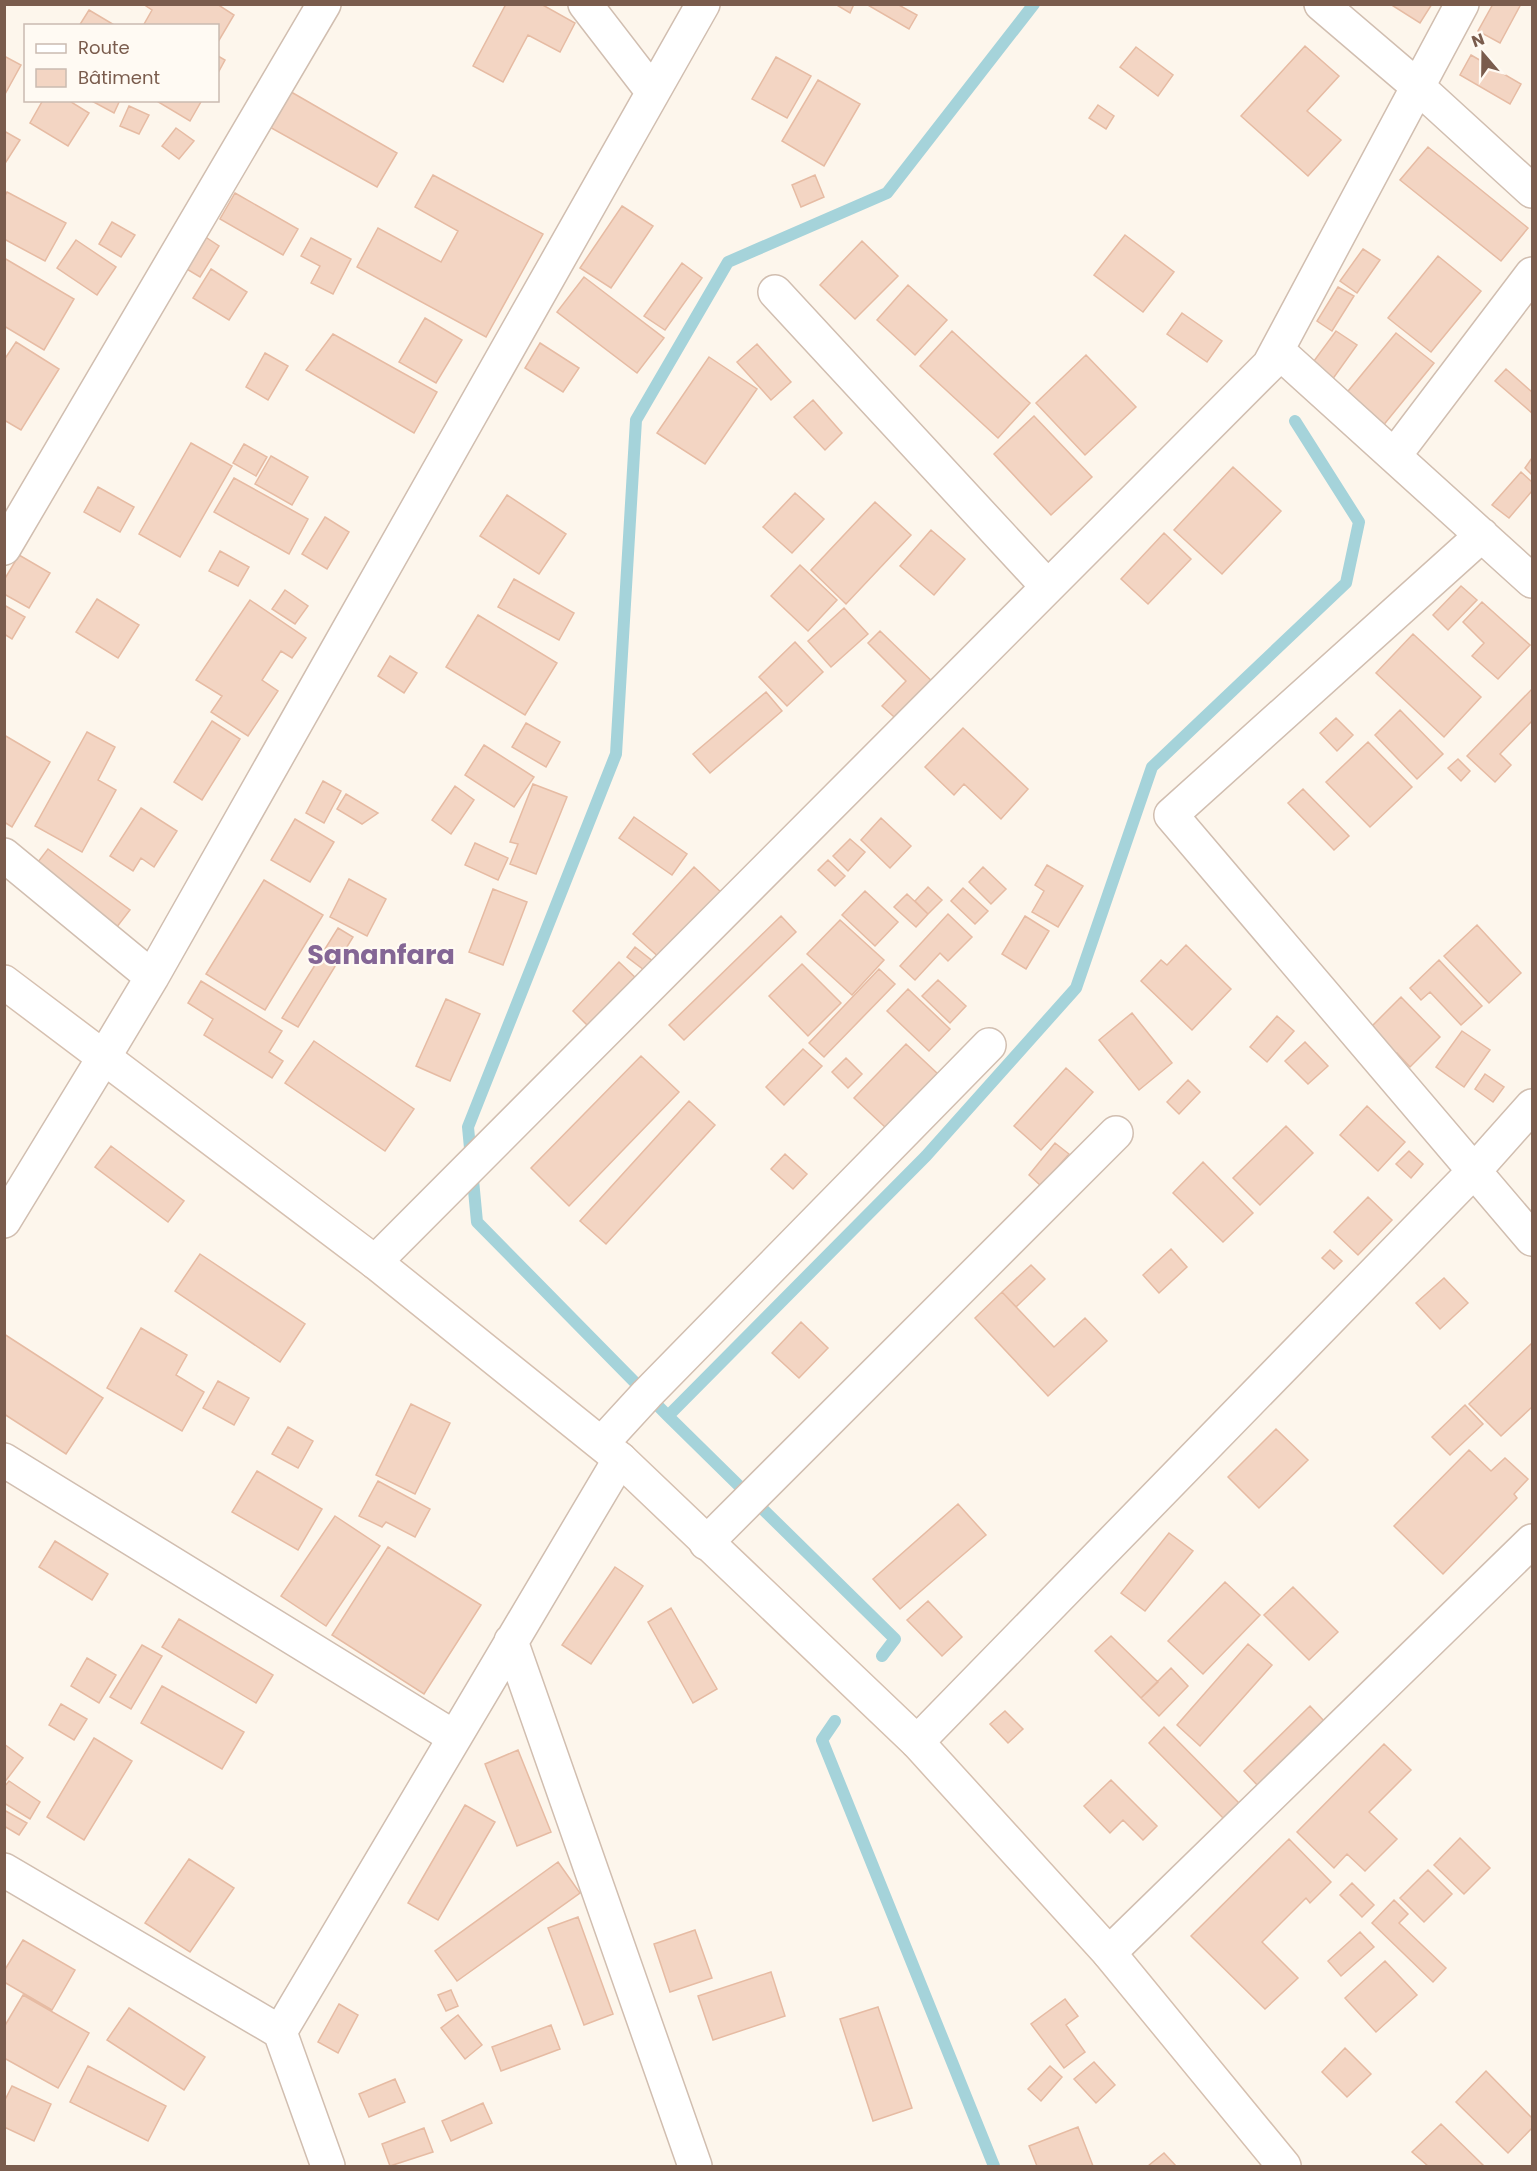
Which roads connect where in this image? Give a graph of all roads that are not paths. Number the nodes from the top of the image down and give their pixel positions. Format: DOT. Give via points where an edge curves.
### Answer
graph roads {
  1 [pos="324,4"];
  2 [pos="585,4"];
  3 [pos="703,4"];
  4 [pos="1321,4"];
  5 [pos="1462,4"];
  6 [pos="1417,86"];
  7 [pos="652,91"];
  8 [pos="1533,191"];
  9 [pos="1533,274"];
  10 [pos="775,292"];
  11 [pos="1277,350"];
  12 [pos="1394,456"];
  13 [pos="1482,535"];
  14 [pos="4,548"];
  15 [pos="1533,581"];
  16 [pos="1047,586"];
  17 [pos="4,855"];
  18 [pos="152,977"];
  19 [pos="4,982"];
  20 [pos="989,1045"];
  21 [pos="104,1057"];
  22 [pos="1533,1106"];
  23 [pos="1116,1133"];
  24 [pos="1474,1170"];
  25 [pos="4,1221"];
  26 [pos="1533,1239"];
  27 [pos="375,1262"];
  28 [pos="611,1451"];
  29 [pos="4,1460"];
  30 [pos="1533,1541"];
  31 [pos="706,1543"];
  32 [pos="511,1641"];
  33 [pos="454,1737"];
  34 [pos="917,1742"];
  35 [pos="4,1870"];
  36 [pos="1109,1953"];
  37 [pos="280,2032"];
  38 [pos="328,2166"];
  39 [pos="696,2166"];
  40 [pos="1284,2166"];
  1 -- 14 [label="street"];
  2 -- 7 [label="street"];
  3 -- 7 [label="street"];
  4 -- 6 [label="street"];
  5 -- 6 [label="street"];
  6 -- 8 [label="street"];
  6 -- 11 [label="street"];
  7 -- 18 [label="street"];
  9 -- 12 [label="street"];
  10 -- 16 [label="street"];
  11 -- 12 [label="street"];
  11 -- 16 [label="street" via="1269,364"];
  12 -- 13 [label="street"];
  13 -- 15 [label="street"];
  13 -- 24 [label="street" via="1171,815"];
  16 -- 27 [label="street"];
  17 -- 18 [label="street"];
  18 -- 21 [label="street"];
  19 -- 21 [label="street"];
  20 -- 28 [label="street" via="647,1394"];
  21 -- 25 [label="street"];
  21 -- 27 [label="street"];
  22 -- 24 [label="street"];
  23 -- 31 [label="street"];
  24 -- 26 [label="street"];
  24 -- 34 [label="street"];
  27 -- 28 [label="street"];
  28 -- 31 [label="street"];
  28 -- 32 [label="street"];
  29 -- 33 [label="street"];
  30 -- 36 [label="street"];
  31 -- 34 [label="street"];
  32 -- 33 [label="street"];
  32 -- 39 [label="street"];
  33 -- 37 [label="street"];
  34 -- 36 [label="street"];
  35 -- 37 [label="street"];
  36 -- 40 [label="street"];
  37 -- 38 [label="street"];
}
